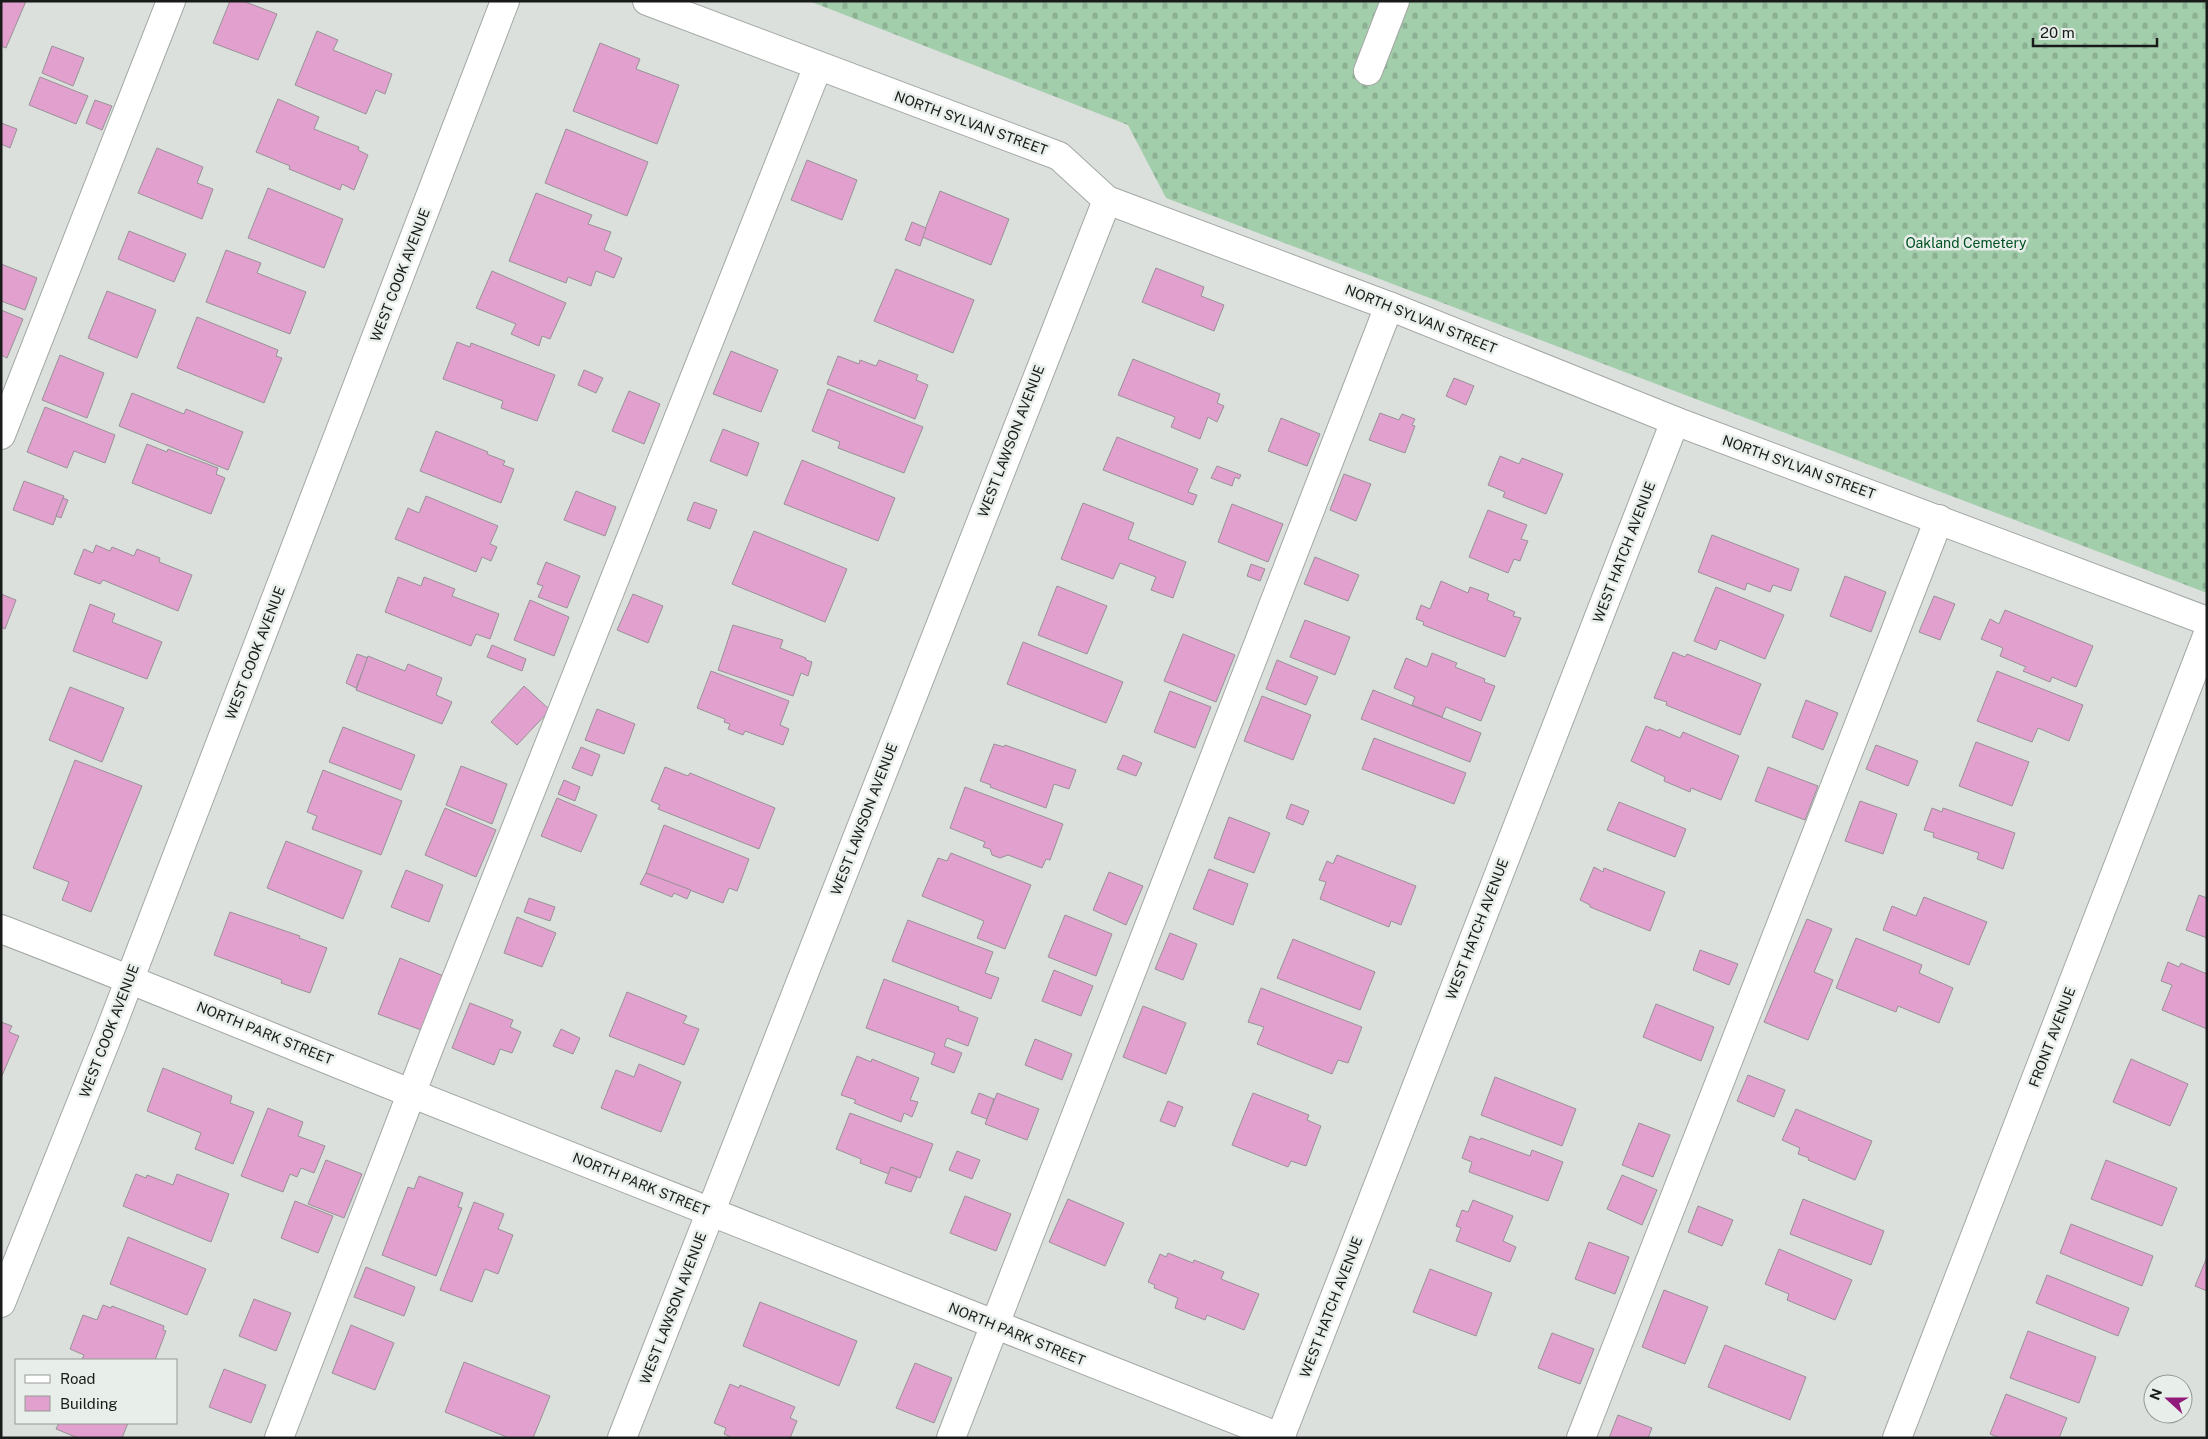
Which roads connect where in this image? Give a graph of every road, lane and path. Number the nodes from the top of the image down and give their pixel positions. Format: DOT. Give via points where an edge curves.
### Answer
graph roads {
  1 [pos="170,1"];
  2 [pos="505,1"];
  3 [pos="647,1"];
  4 [pos="1395,1"];
  5 [pos="818,66"];
  6 [pos="1368,71"];
  7 [pos="1107,200"];
  8 [pos="1389,306"];
  9 [pos="1675,421"];
  10 [pos="1,434"];
  11 [pos="1939,519"];
  12 [pos="2207,621"];
  13 [pos="2207,636"];
  14 [pos="1,929"];
  15 [pos="130,978"];
  16 [pos="412,1093"];
  17 [pos="711,1211"];
  18 [pos="1,1303"];
  19 [pos="994,1326"];
  20 [pos="279,1438"];
  21 [pos="622,1438"];
  22 [pos="951,1438"];
  23 [pos="1281,1438"];
  24 [pos="1581,1438"];
  25 [pos="1897,1438"];
  1 -- 10 [label="street"];
  2 -- 15 [label="street, WEST COOK AVENUE"];
  3 -- 5 [label="street, NORTH SYLVAN STREET"];
  4 -- 6 [label="street"];
  5 -- 7 [label="street, NORTH SYLVAN STREET" via="1059,156"];
  5 -- 16 [label="street"];
  7 -- 8 [label="street, NORTH SYLVAN STREET"];
  7 -- 17 [label="street, WEST LAWSON AVENUE"];
  8 -- 9 [label="street, NORTH SYLVAN STREET"];
  8 -- 19 [label="street"];
  9 -- 11 [label="street, NORTH SYLVAN STREET"];
  9 -- 23 [label="street, WEST HATCH AVENUE"];
  11 -- 12 [label="street, NORTH SYLVAN STREET"];
  11 -- 24 [label="street"];
  13 -- 25 [label="street, FRONT AVENUE"];
  14 -- 15 [label="street, NORTH PARK STREET"];
  15 -- 16 [label="street, NORTH PARK STREET"];
  15 -- 18 [label="street, WEST COOK AVENUE"];
  16 -- 17 [label="street, NORTH PARK STREET"];
  16 -- 20 [label="street"];
  17 -- 19 [label="street, NORTH PARK STREET"];
  17 -- 21 [label="street, WEST LAWSON AVENUE"];
  19 -- 22 [label="street"];
  19 -- 23 [label="street, NORTH PARK STREET"];
}
